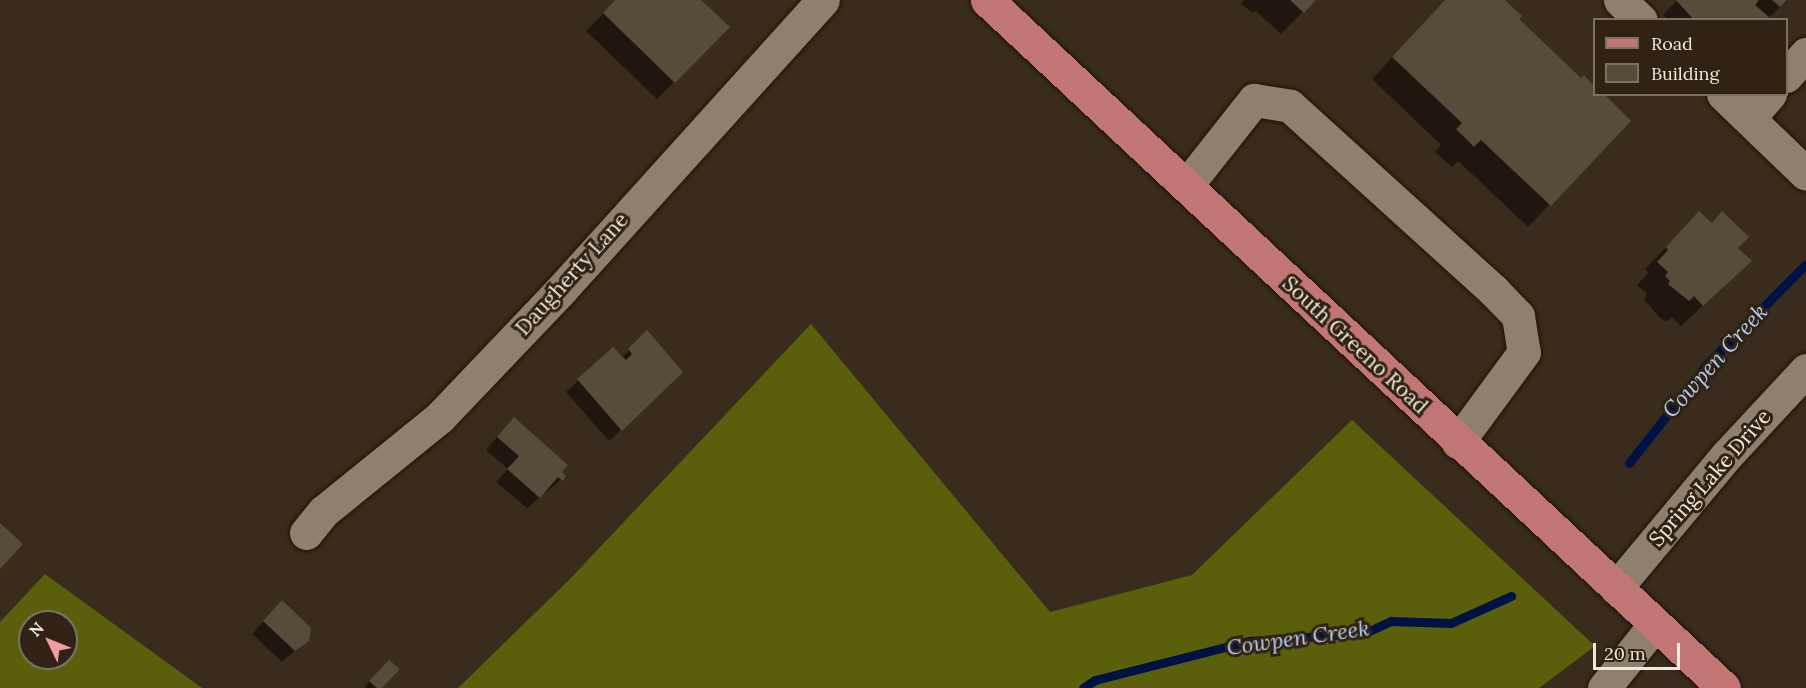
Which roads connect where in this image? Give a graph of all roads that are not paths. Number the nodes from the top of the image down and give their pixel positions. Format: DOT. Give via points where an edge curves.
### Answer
graph roads {
  1 [pos="823,0"];
  2 [pos="987,0"];
  3 [pos="1620,0"];
  4 [pos="1639,18"];
  5 [pos="1806,54"];
  6 [pos="1788,74"];
  7 [pos="1725,96"];
  8 [pos="1768,96"];
  9 [pos="1749,118"];
  10 [pos="1806,174"];
  11 [pos="1186,186"];
  12 [pos="1806,370"];
  13 [pos="1458,442"];
  14 [pos="306,533"];
  15 [pos="1616,588"];
  16 [pos="1655,624"];
  17 [pos="1604,688"];
  18 [pos="1724,688"];
  1 -- 14 [label="street, Daugherty Lane" via="560,291 440,417 324,512"];
  2 -- 11 [label="main road, South Greeno Road"];
  3 -- 4 [label="street"];
  5 -- 6 [label="street"];
  7 -- 9 [label="street"];
  8 -- 9 [label="street"];
  9 -- 10 [label="street"];
  11 -- 13 [label="main road, South Greeno Road"];
  11 -- 13 [label="street" via="1254,100 1290,106 1493,290 1518,316 1524,352"];
  12 -- 15 [label="street, Spring Lake Drive" via="1727,455"];
  13 -- 15 [label="main road, South Greeno Road"];
  15 -- 16 [label="main road, South Greeno Road"];
  16 -- 17 [label="street"];
  16 -- 18 [label="main road, South Greeno Road"];
}
